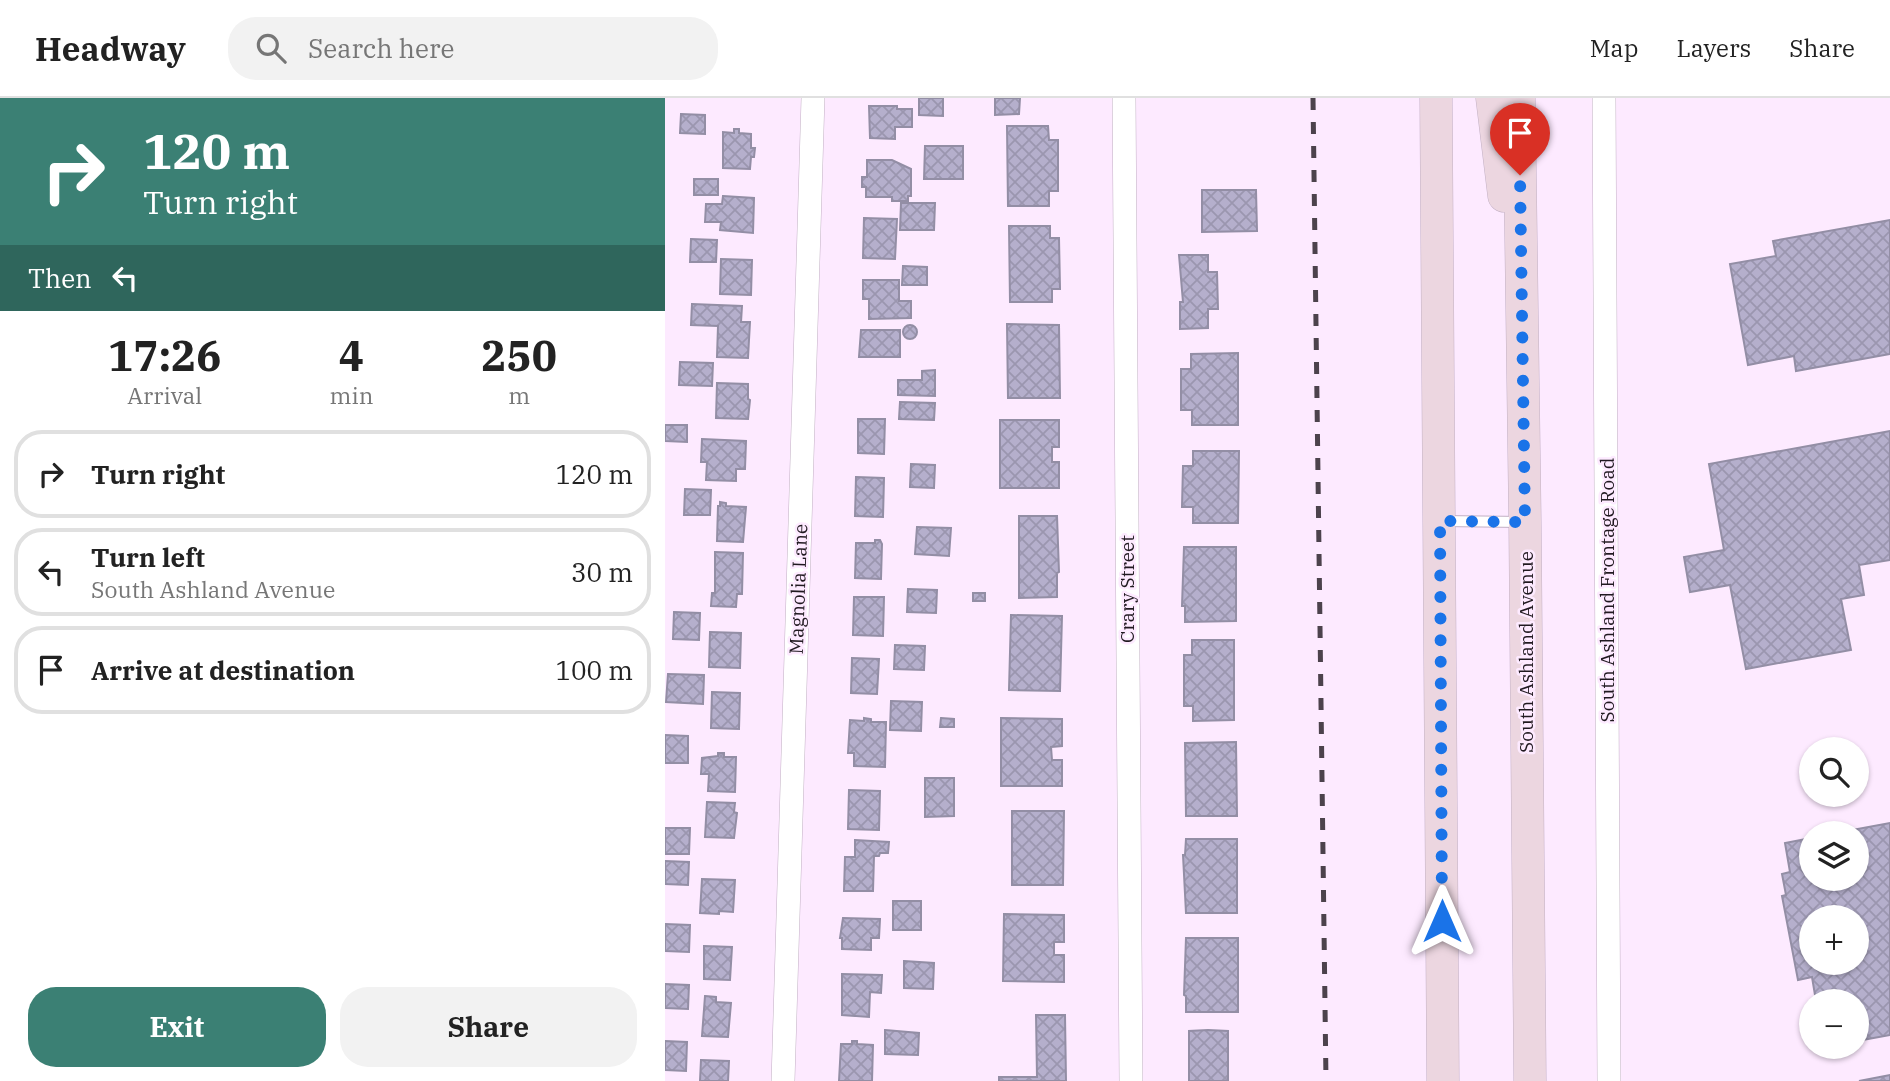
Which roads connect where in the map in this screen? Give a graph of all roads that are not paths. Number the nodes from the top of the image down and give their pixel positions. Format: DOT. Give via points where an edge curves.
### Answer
graph roads {
  1 [pos="813,98"];
  2 [pos="1124,98"];
  3 [pos="1436,98"];
  4 [pos="1492,98"];
  5 [pos="1519,98"];
  6 [pos="1604,98"];
  7 [pos="1522,304"];
  8 [pos="1440,521"];
  9 [pos="1525,522"];
  10 [pos="783,1081"];
  11 [pos="1131,1081"];
  12 [pos="1443,1081"];
  13 [pos="1530,1081"];
  14 [pos="1609,1081"];
  1 -- 10 [label="street, Magnolia Lane"];
  2 -- 11 [label="street, Crary Street"];
  3 -- 8 [label="main road"];
  4 -- 7 [label="main road"];
  5 -- 7 [label="main road, South Ashland Avenue"];
  6 -- 14 [label="street, South Ashland Frontage Road"];
  7 -- 9 [label="main road, South Ashland Avenue"];
  8 -- 9 [label="lane"];
  8 -- 12 [label="main road"];
  9 -- 13 [label="main road, South Ashland Avenue"];
}
